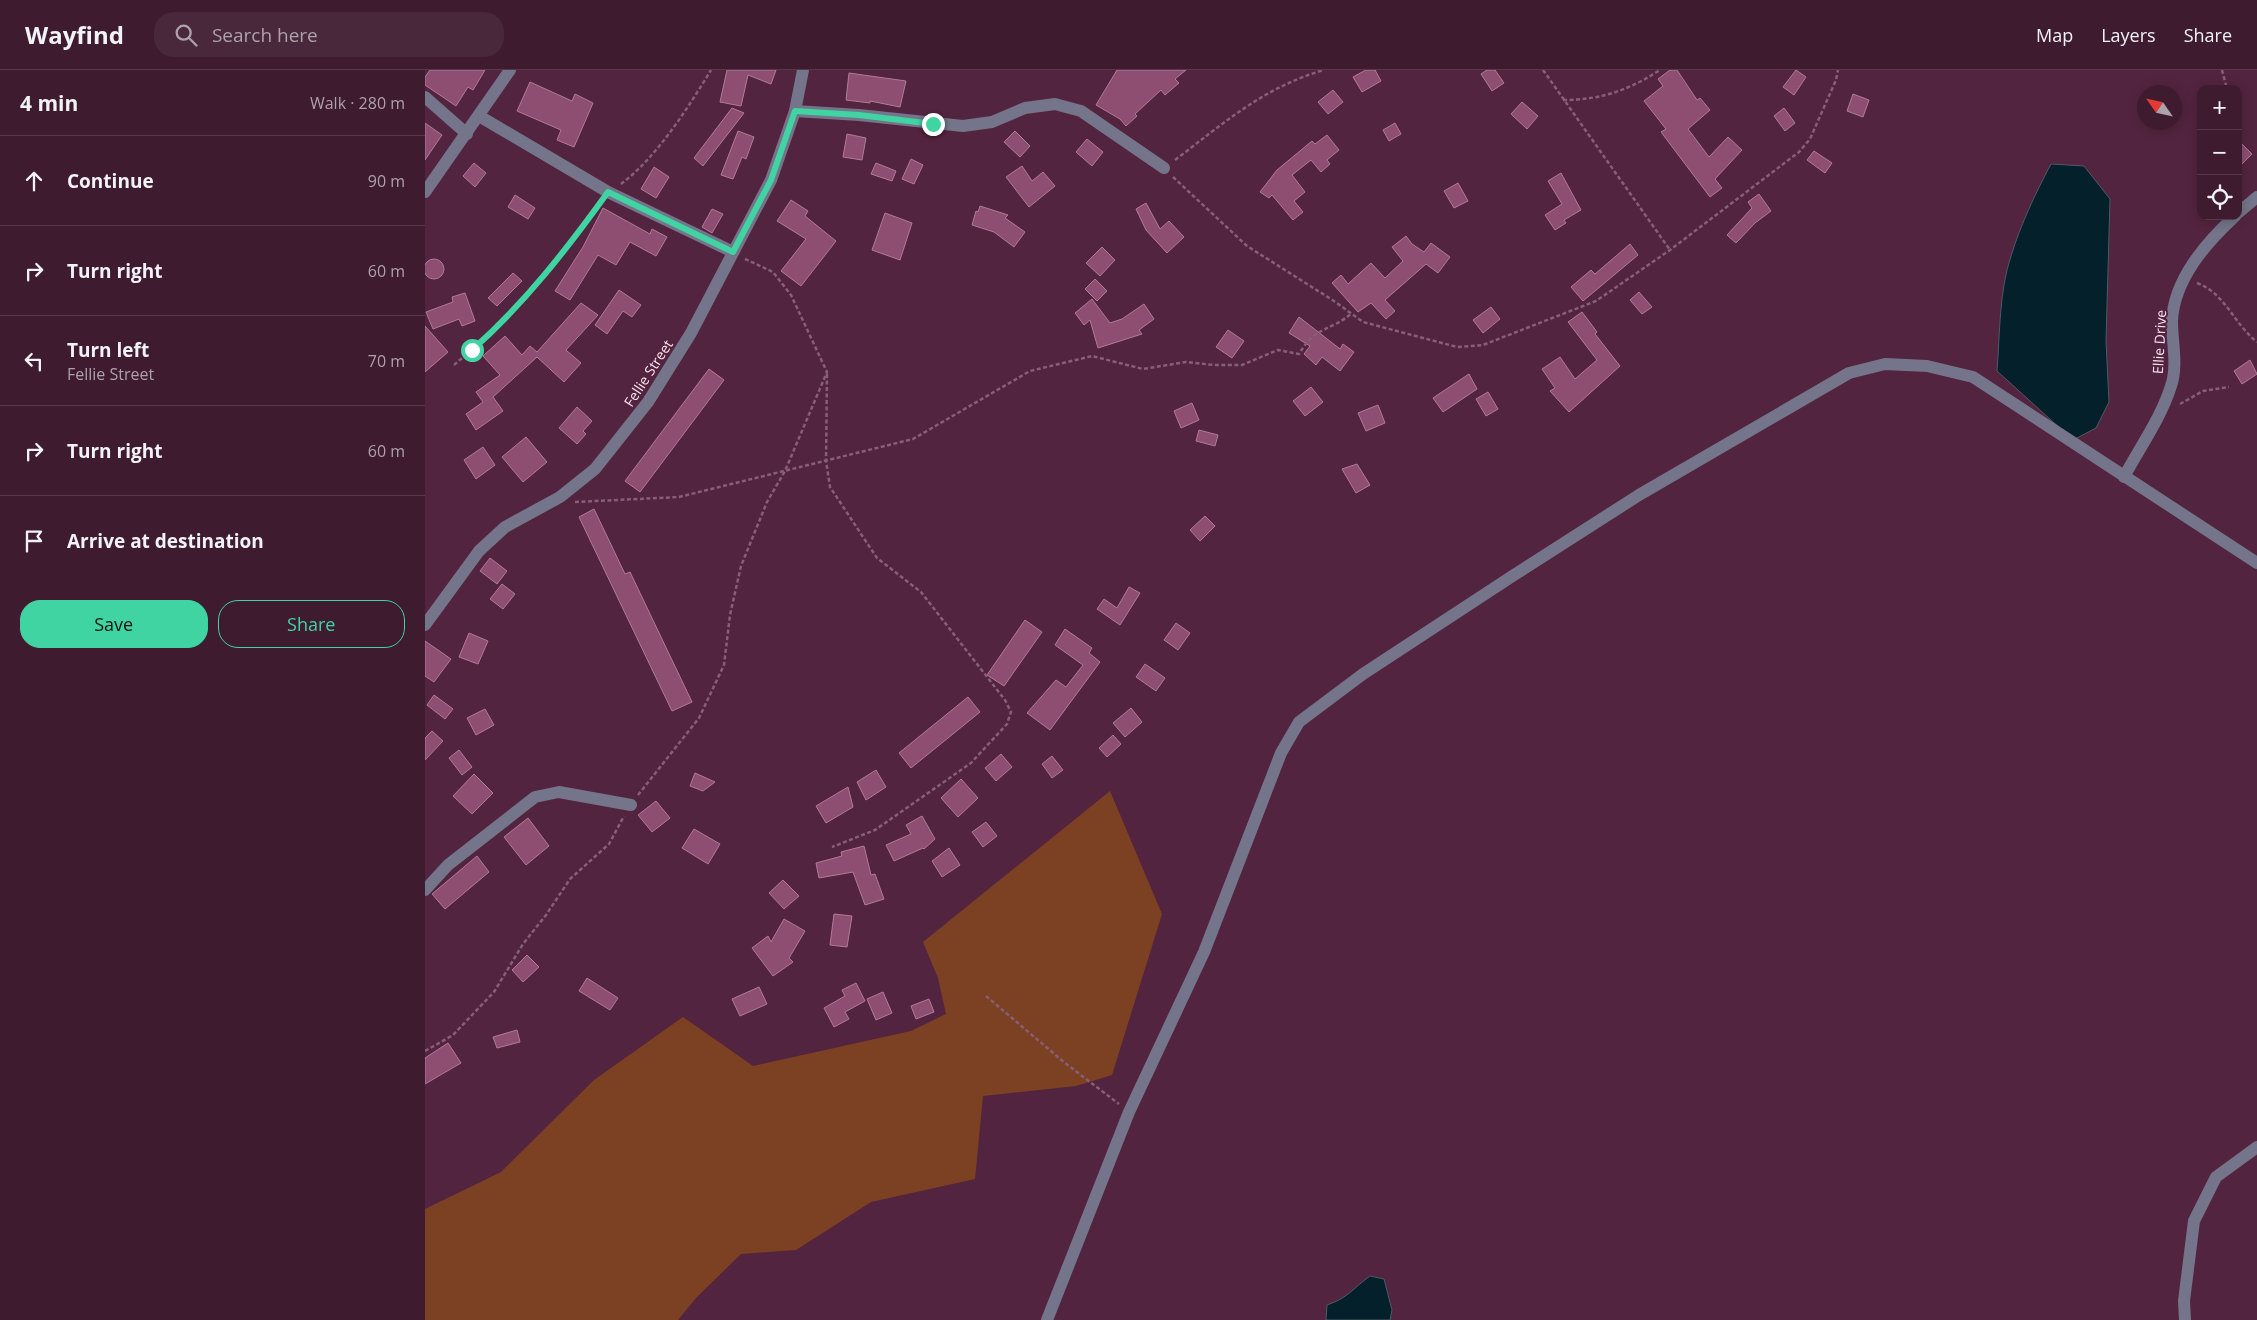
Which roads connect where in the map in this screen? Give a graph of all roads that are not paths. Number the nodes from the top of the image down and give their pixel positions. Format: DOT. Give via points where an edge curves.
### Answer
graph roads {
  1 [pos="510,70"];
  2 [pos="803,70"];
  3 [pos="425,97"];
  4 [pos="795,111"];
  5 [pos="479,116"];
  6 [pos="467,134"];
  7 [pos="1164,168"];
  8 [pos="425,192"];
  9 [pos="2257,197"];
  10 [pos="2242,210"];
  11 [pos="2231,220"];
  12 [pos="733,252"];
  13 [pos="2124,477"];
  14 [pos="2257,563"];
  15 [pos="425,625"];
  16 [pos="631,805"];
  17 [pos="425,890"];
  18 [pos="2257,1147"];
  19 [pos="1047,1320"];
  20 [pos="2185,1320"];
  1 -- 5 [label="street"];
  2 -- 4 [label="street, Fellie Street"];
  3 -- 6 [label="street"];
  4 -- 7 [label="street" via="963,126 992,122 1025,108 1055,104 1081,110"];
  4 -- 12 [label="street, Fellie Street" via="771,180"];
  5 -- 6 [label="street"];
  5 -- 12 [label="street" via="608,192"];
  6 -- 8 [label="street"];
  9 -- 10 [label="street"];
  11 -- 13 [label="street, Ellie Drive" via="2205,247 2181,285 2172,320 2172,385"];
  12 -- 15 [label="street, Fellie Street" via="691,333 648,402 595,469 560,497 505,527 479,551"];
  13 -- 14 [label="street"];
  13 -- 19 [label="street" via="1973,377 1927,366 1885,364 1849,373 1639,495 1522,569 1363,674 1299,722 1281,753 1204,952 1129,1112"];
  16 -- 17 [label="street" via="559,792 535,797 448,866"];
  18 -- 20 [label="street" via="2216,1177 2194,1221 2184,1301"];
}
